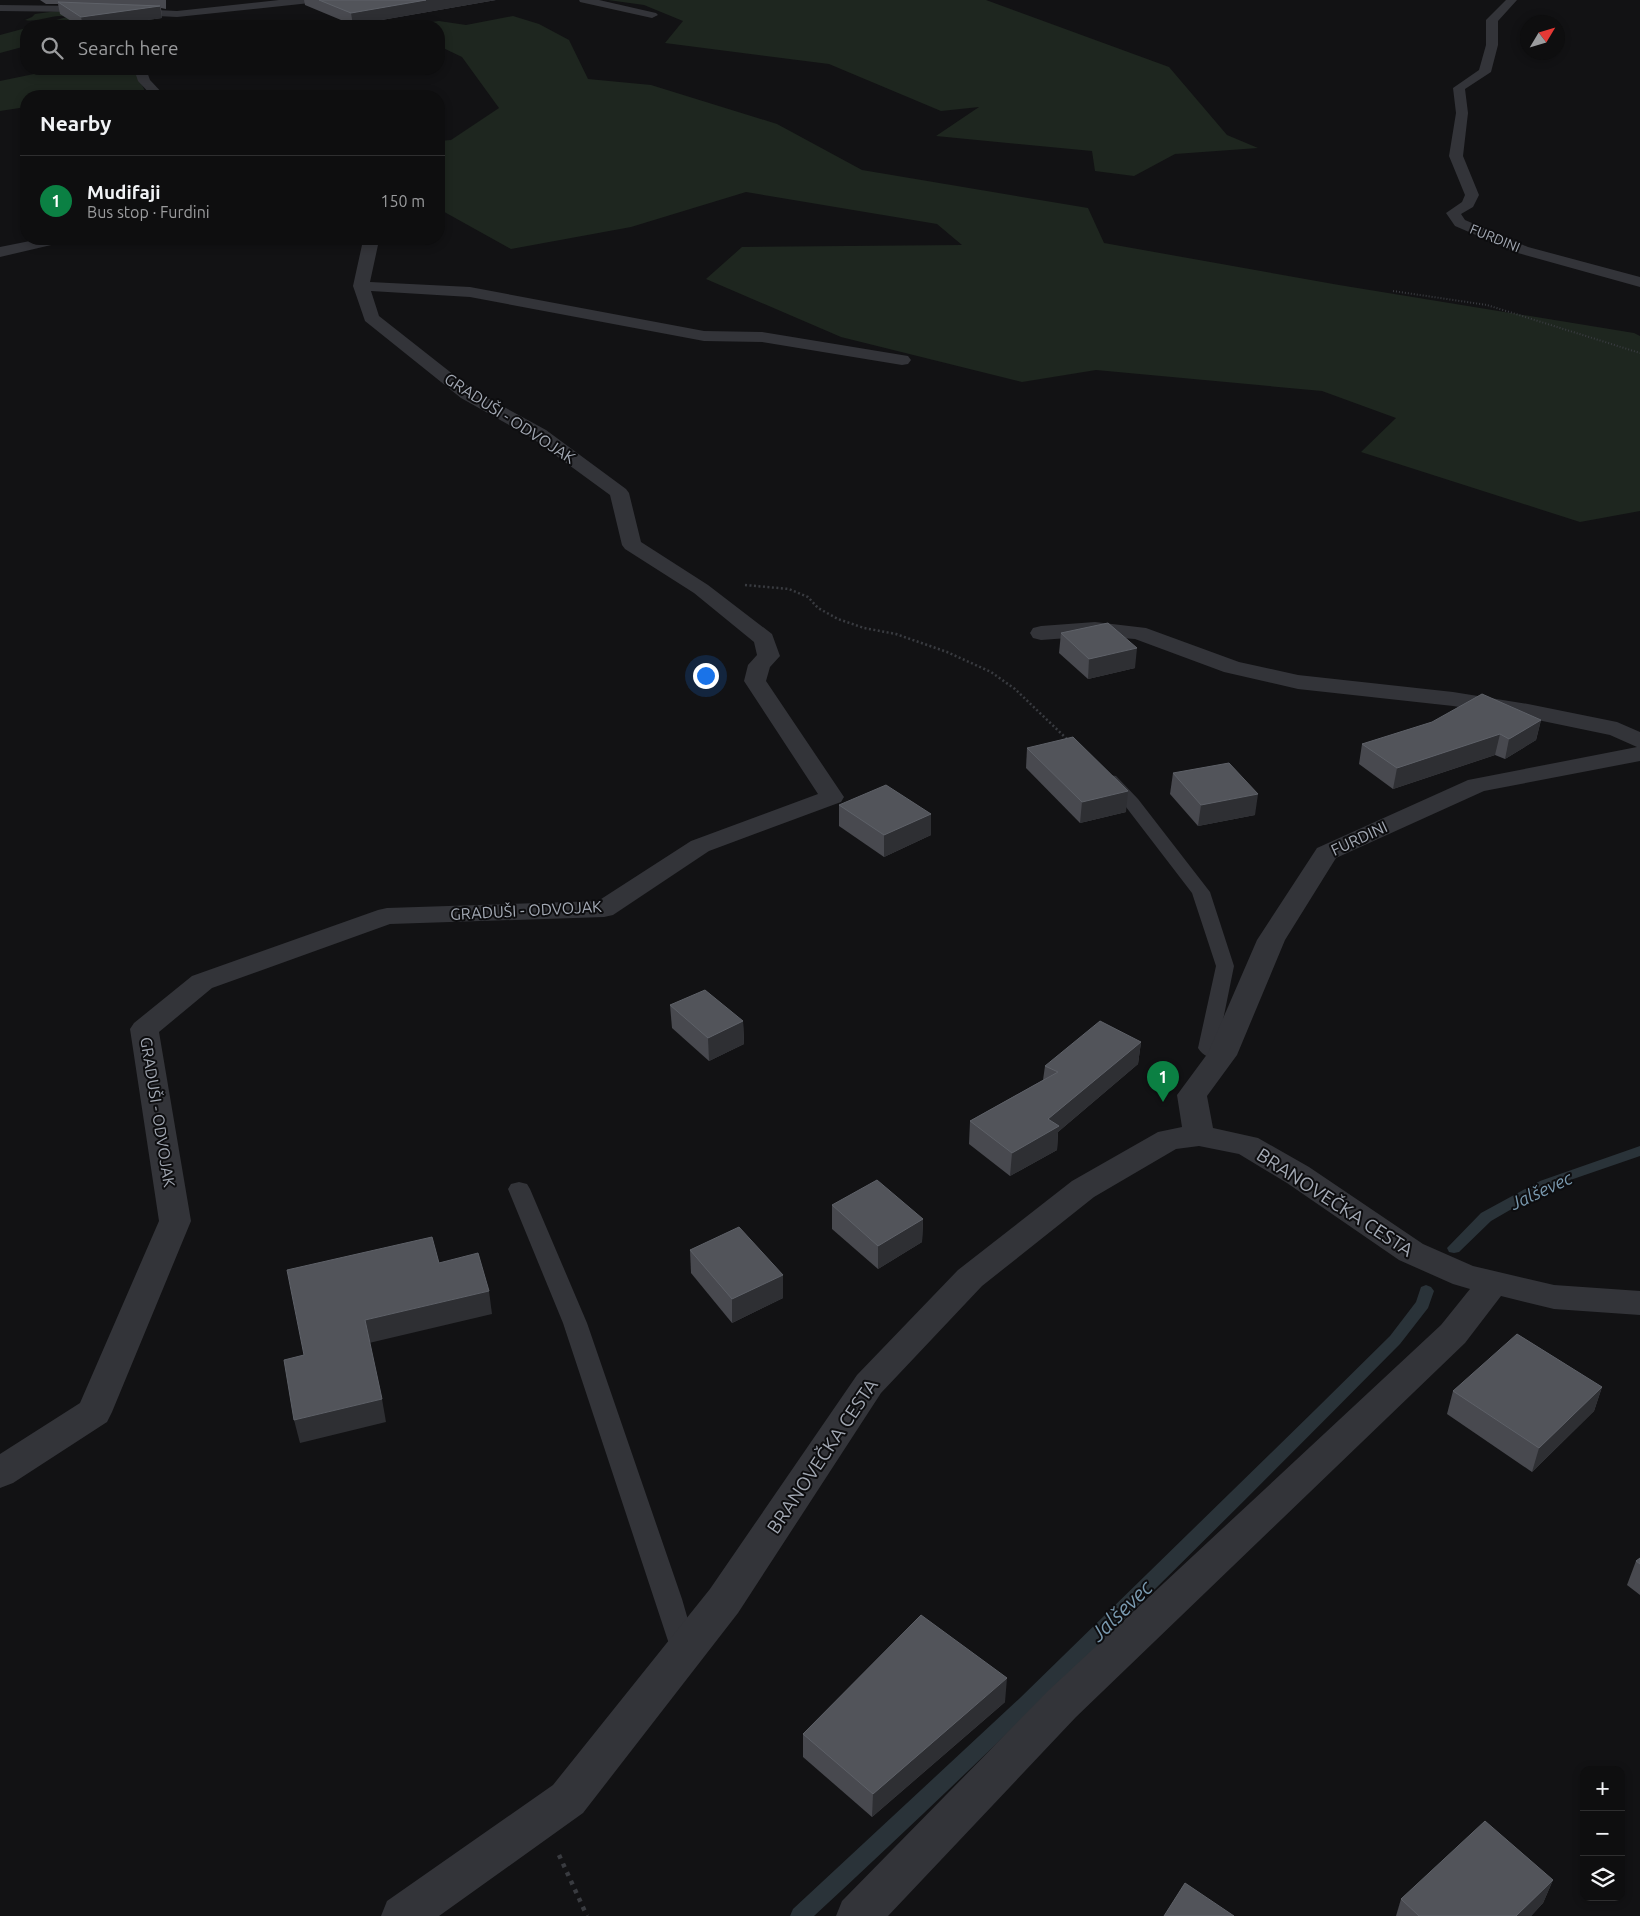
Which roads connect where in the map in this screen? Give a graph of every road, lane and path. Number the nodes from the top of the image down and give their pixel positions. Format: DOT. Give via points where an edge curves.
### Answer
graph roads {
  1 [pos="310,0"];
  2 [pos="584,0"];
  3 [pos="1512,0"];
  4 [pos="0,8"];
  5 [pos="177,14"];
  6 [pos="652,15"];
  7 [pos="176,20"];
  8 [pos="142,75"];
  9 [pos="153,90"];
  10 [pos="32,245"];
  11 [pos="369,245"];
  12 [pos="0,252"];
  13 [pos="1640,282"];
  14 [pos="361,286"];
  15 [pos="1393,291"];
  16 [pos="1640,353"];
  17 [pos="902,360"];
  18 [pos="755,585"];
  19 [pos="1041,633"];
  20 [pos="1640,741"];
  21 [pos="1640,754"];
  22 [pos="1105,775"];
  23 [pos="1222,1055"];
  24 [pos="1199,1136"];
  25 [pos="519,1189"];
  26 [pos="1479,1279"];
  27 [pos="1639,1305"];
  28 [pos="0,1473"];
  29 [pos="684,1651"];
  30 [pos="540,1818"];
  31 [pos="403,1916"];
  32 [pos="587,1916"];
  33 [pos="858,1916"];
  1 -- 5 [label="street"];
  2 -- 6 [label="street"];
  3 -- 13 [label="street, FURDINI" via="1492,20 1492,45 1485,72 1459,88 1462,113 1456,156 1472,195 1468,204 1453,213 1460,224 1523,250"];
  4 -- 5 [label="street" via="78,8"];
  5 -- 7 [label="street"];
  8 -- 9 [label="street"];
  10 -- 12 [label="street"];
  11 -- 14 [label="street"];
  14 -- 17 [label="street" via="470,292 704,336 762,337"];
  14 -- 28 [label="street, GRADUŠI - ODVOJAK" via="371,318 467,394 538,434 619,493 632,545 701,589 764,639 769,656 759,665 754,681 832,797 700,846 604,909 387,916 202,982 144,1028 175,1221 94,1412"];
  15 -- 16 [label="path" via="1487,305"];
  18 -- 22 [label="path" via="789,589 808,597 818,608 838,619 896,634 991,672 1015,689"];
  19 -- 20 [label="street" via="1095,629 1138,634 1232,667 1298,682 1453,699 1518,710 1617,729"];
  21 -- 23 [label="street, FURDINI" via="1477,784 1326,853 1271,940"];
  22 -- 23 [label="lane" via="1132,803 1202,892 1225,966 1208,1048"];
  23 -- 24 [label="street, FURDINI" via="1192,1095"];
  24 -- 26 [label="street, BRANOVEČKA CESTA" via="1247,1145 1298,1175 1411,1252"];
  24 -- 29 [label="street, BRANOVEČKA CESTA" via="1169,1139 1083,1189 970,1278 869,1384 724,1601"];
  25 -- 29 [label="lane" via="575,1322"];
  26 -- 27 [label="street, BRANOVEČKA CESTA" via="1554,1297"];
  26 -- 33 [label="street" via="1453,1334 1062,1704"];
  29 -- 30 [label="street, BRANOVEČKA CESTA" via="568,1799"];
  30 -- 31 [label="street, BRANOVEČKA CESTA"];
  30 -- 32 [label="path"];
}
